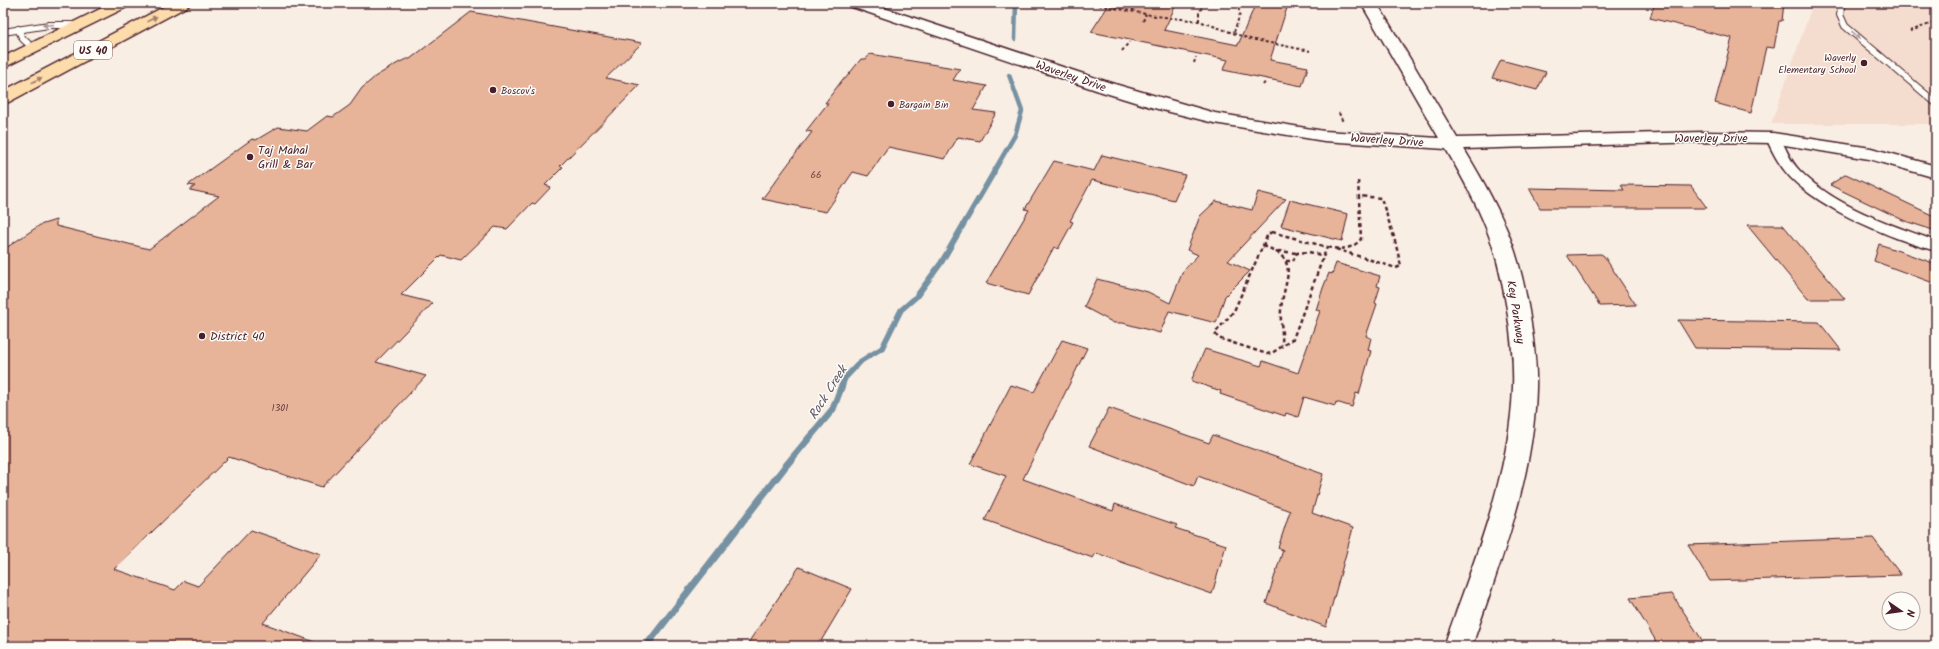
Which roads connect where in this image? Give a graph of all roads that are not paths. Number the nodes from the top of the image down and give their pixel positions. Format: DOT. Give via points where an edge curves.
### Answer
graph roads {
  1 [pos="124,3"];
  2 [pos="183,3"];
  3 [pos="854,3"];
  4 [pos="1369,3"];
  5 [pos="1842,3"];
  6 [pos="78,25"];
  7 [pos="18,29"];
  8 [pos="3,32"];
  9 [pos="33,48"];
  10 [pos="3,63"];
  11 [pos="3,98"];
  12 [pos="1934,101"];
  13 [pos="1773,138"];
  14 [pos="1451,144"];
  15 [pos="1936,172"];
  16 [pos="1936,246"];
  17 [pos="1458,646"];
  1 -- 6 [label="main road, US 40"];
  11 -- 2 [label="main road, US 40, one-way"];
  3 -- 14 [label="street, Waverley Drive" via="1105,88 1214,118 1324,136"];
  4 -- 14 [label="street, Key Parkway"];
  5 -- 12 [label="lane, one-way" via="1839,13 1845,26"];
  6 -- 7 [label="lane, one-way"];
  6 -- 9 [label="main road, US 40"];
  7 -- 8 [label="lane"];
  7 -- 9 [label="lane" via="22,39"];
  9 -- 10 [label="main road, US 40"];
  13 -- 14 [label="street, Waverley Drive" via="1716,137"];
  13 -- 15 [label="street, Waverley Drive" via="1871,154"];
  13 -- 16 [label="street" via="1782,157 1813,190 1838,205"];
  14 -- 17 [label="street, Key Parkway" via="1499,236 1513,286 1522,338 1524,398 1518,450 1497,532"];
}
